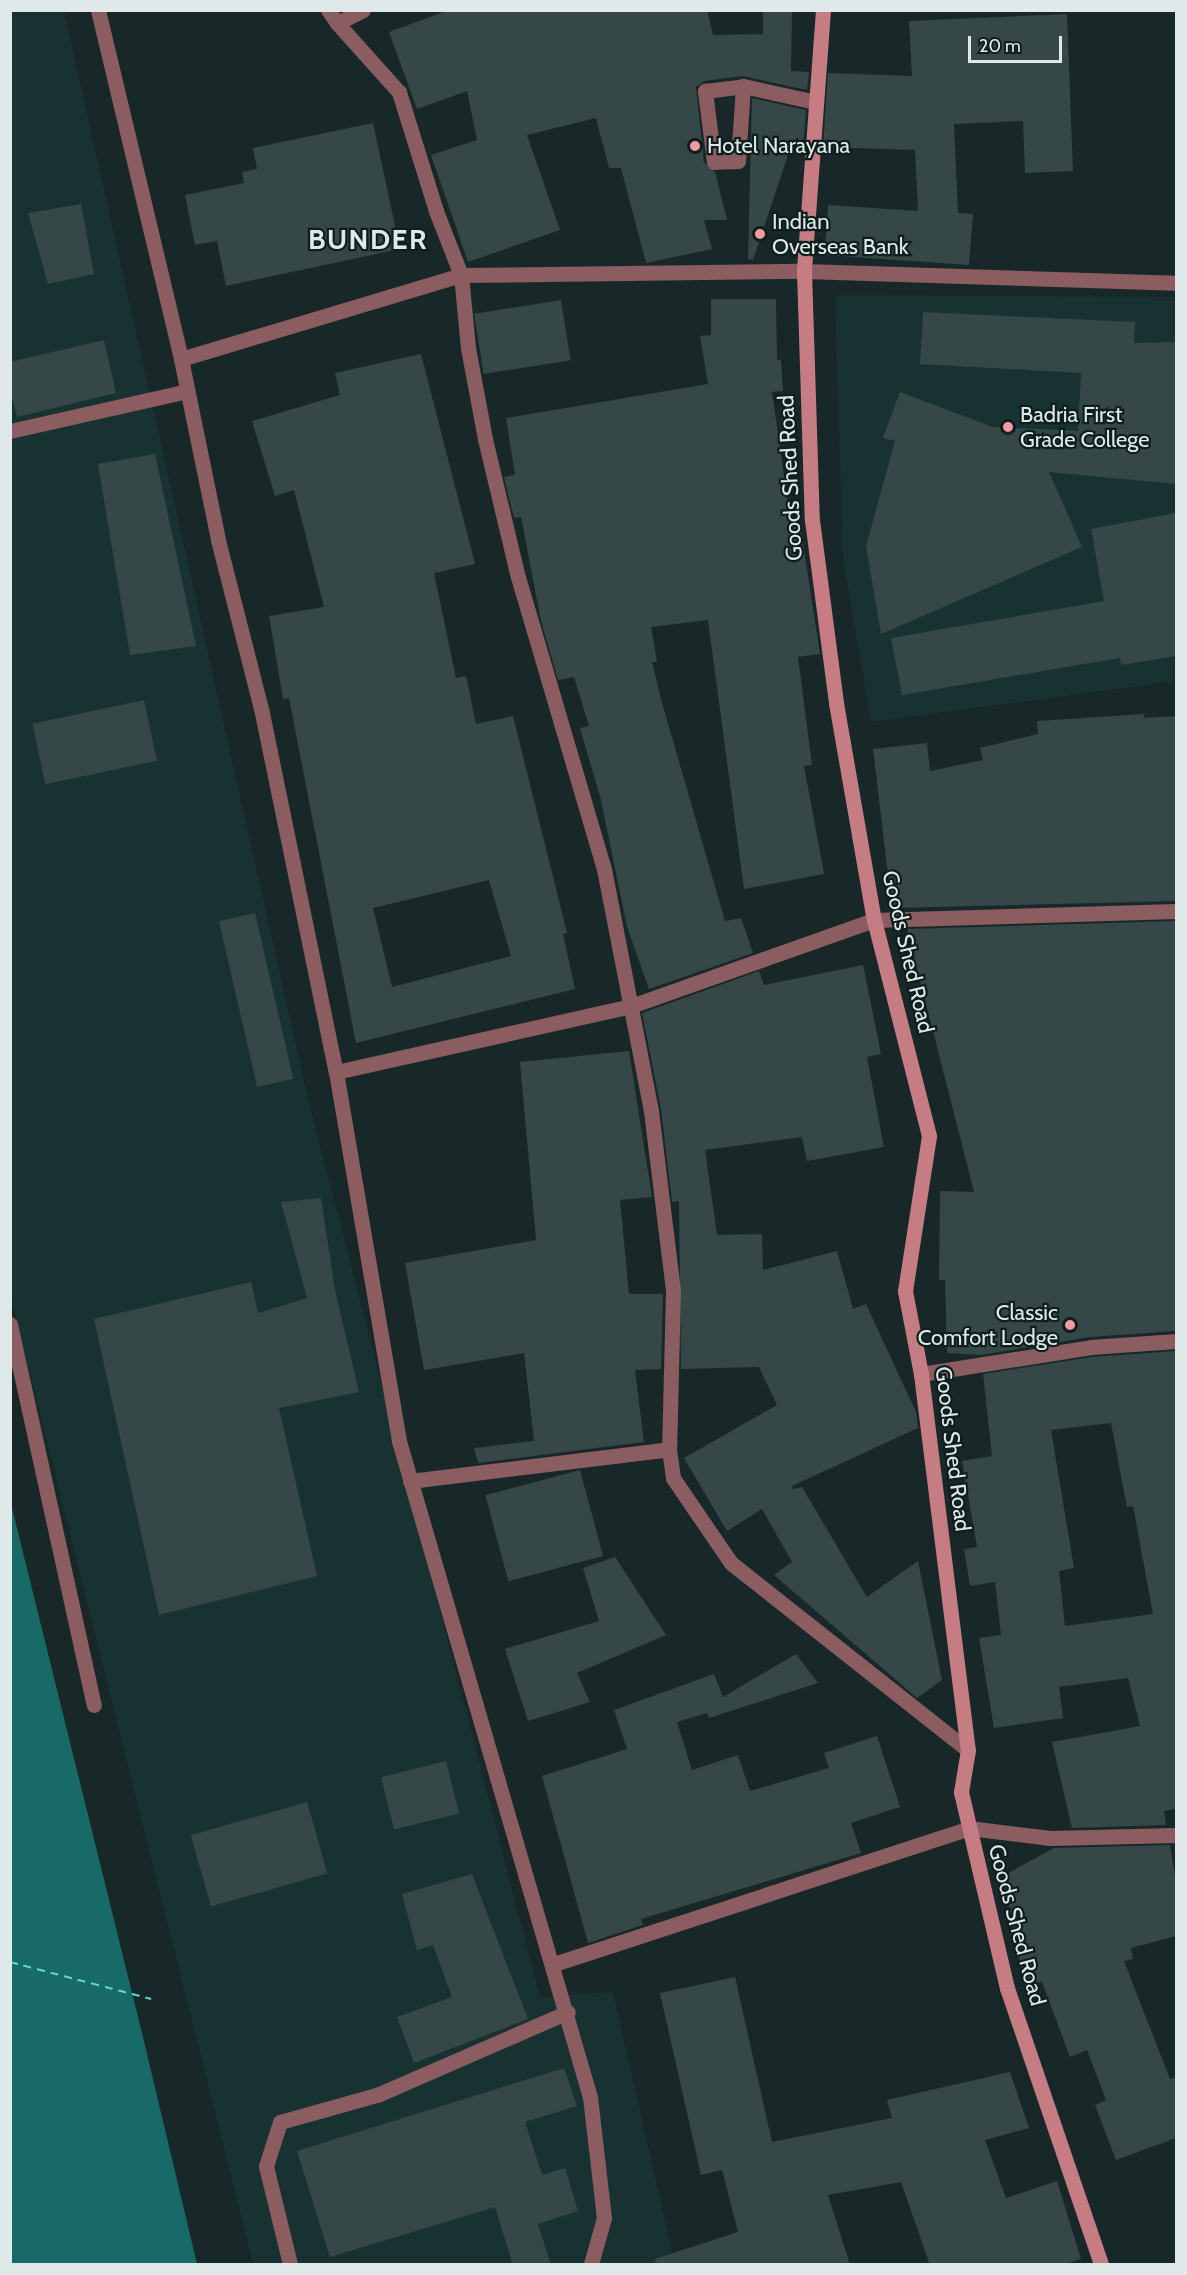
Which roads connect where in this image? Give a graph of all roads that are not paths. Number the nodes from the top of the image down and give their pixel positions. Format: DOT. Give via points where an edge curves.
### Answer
graph roads {
  1 [pos="98,10"];
  2 [pos="363,10"];
  3 [pos="824,10"];
  4 [pos="332,17"];
  5 [pos="743,86"];
  6 [pos="816,102"];
  7 [pos="804,271"];
  8 [pos="461,275"];
  9 [pos="1176,283"];
  10 [pos="181,359"];
  11 [pos="188,391"];
  12 [pos="10,431"];
  13 [pos="1176,911"];
  14 [pos="874,920"];
  15 [pos="631,1006"];
  16 [pos="336,1072"];
  17 [pos="10,1324"];
  18 [pos="1176,1341"];
  19 [pos="921,1374"];
  20 [pos="669,1449"];
  21 [pos="410,1481"];
  22 [pos="94,1705"];
  23 [pos="968,1750"];
  24 [pos="969,1828"];
  25 [pos="1176,1835"];
  26 [pos="554,1964"];
  27 [pos="568,2012"];
  28 [pos="290,2265"];
  29 [pos="591,2265"];
  30 [pos="1101,2265"];
  1 -- 10 [label="street"];
  2 -- 4 [label="street"];
  3 -- 6 [label="street, Goods Shed Road"];
  4 -- 8 [label="street" via="399,92 436,211"];
  5 -- 5 [label="street" via="705,91 714,162 738,161"];
  5 -- 6 [label="street"];
  6 -- 7 [label="street, Goods Shed Road"];
  7 -- 8 [label="street"];
  7 -- 9 [label="street"];
  7 -- 14 [label="street, Goods Shed Road" via="812,520 836,703"];
  8 -- 10 [label="street"];
  8 -- 15 [label="street" via="468,348 485,439 518,577 604,869"];
  10 -- 11 [label="street"];
  11 -- 12 [label="street"];
  11 -- 16 [label="street" via="218,540 262,713"];
  13 -- 14 [label="street"];
  14 -- 15 [label="street"];
  14 -- 19 [label="street, Goods Shed Road" via="929,1136 905,1291"];
  15 -- 16 [label="street"];
  15 -- 20 [label="street" via="651,1111 673,1290"];
  16 -- 21 [label="street" via="399,1442"];
  17 -- 22 [label="street"];
  18 -- 19 [label="street" via="1091,1347"];
  19 -- 23 [label="street, Goods Shed Road"];
  20 -- 21 [label="street"];
  20 -- 23 [label="street" via="673,1478 731,1563"];
  21 -- 26 [label="street"];
  23 -- 24 [label="street, Goods Shed Road" via="961,1792"];
  24 -- 25 [label="street" via="1050,1838"];
  24 -- 26 [label="street"];
  24 -- 30 [label="street, Goods Shed Road" via="1007,1988"];
  26 -- 27 [label="street"];
  27 -- 28 [label="street" via="377,2095 280,2122 266,2166"];
  27 -- 29 [label="street" via="590,2097 604,2218"];
}
